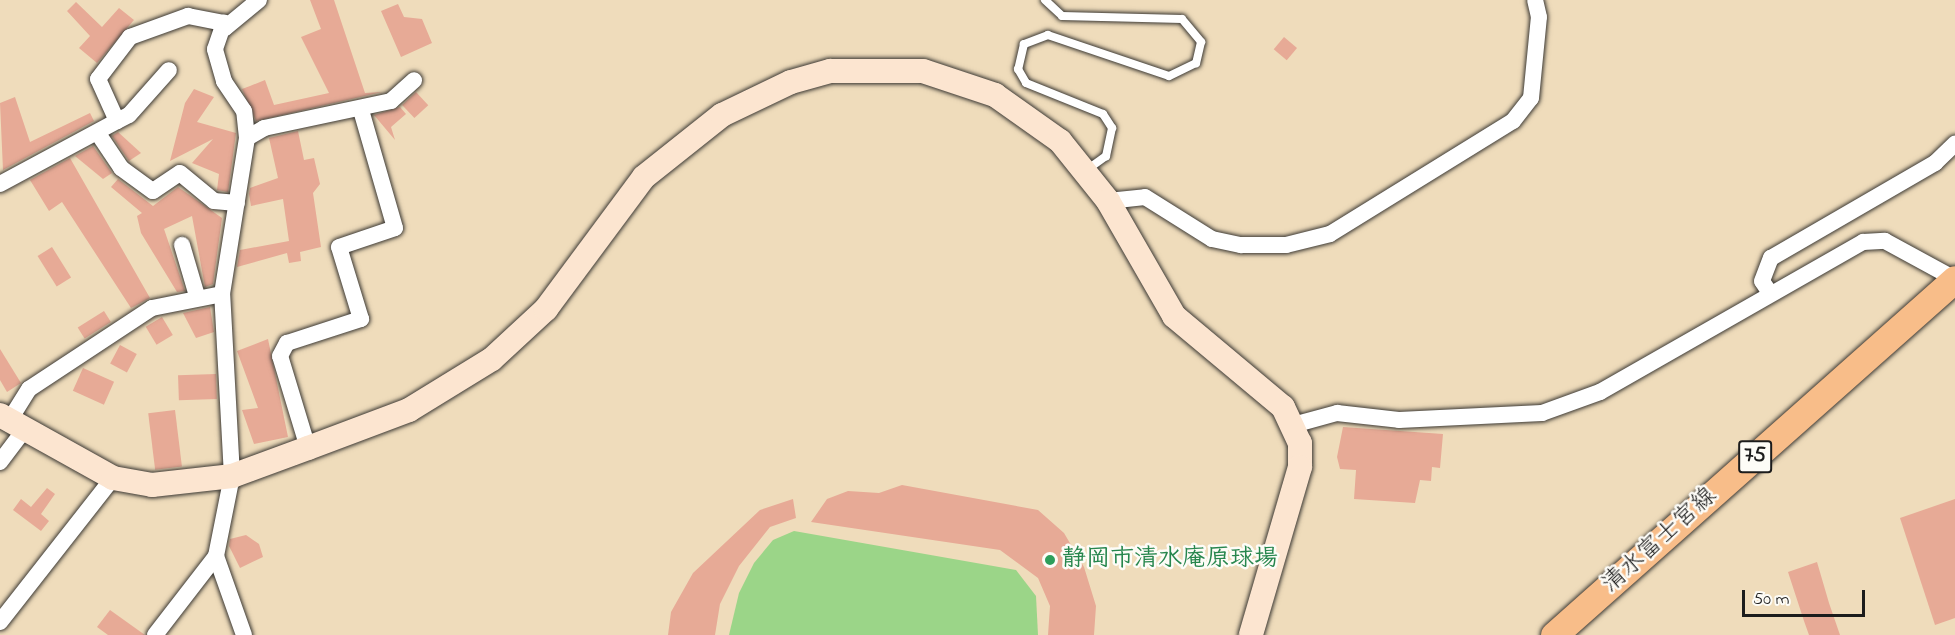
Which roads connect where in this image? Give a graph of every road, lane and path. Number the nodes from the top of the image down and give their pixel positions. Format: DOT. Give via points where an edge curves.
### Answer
graph roads {
  1 [pos="259,0"];
  2 [pos="1045,0"];
  3 [pos="1535,0"];
  4 [pos="224,22"];
  5 [pos="169,70"];
  6 [pos="414,80"];
  7 [pos="361,110"];
  8 [pos="117,121"];
  9 [pos="99,135"];
  10 [pos="248,138"];
  11 [pos="1955,144"];
  12 [pos="1087,170"];
  13 [pos="0,184"];
  14 [pos="1108,201"];
  15 [pos="237,203"];
  16 [pos="182,245"];
  17 [pos="1955,279"];
  18 [pos="1770,293"];
  19 [pos="222,294"];
  20 [pos="197,296"];
  21 [pos="11,422"];
  22 [pos="1293,425"];
  23 [pos="308,448"];
  24 [pos="0,462"];
  25 [pos="232,476"];
  26 [pos="112,478"];
  27 [pos="216,555"];
  28 [pos="0,622"];
  29 [pos="1255,629"];
  30 [pos="155,635"];
  31 [pos="244,635"];
  32 [pos="1554,635"];
  1 -- 4 [label="street" via="225,28"];
  2 -- 12 [label="lane" via="1062,16 1182,19 1202,42 1196,63 1169,76 1048,35 1024,44 1018,69 1026,83 1102,114 1112,128 1106,156"];
  3 -- 14 [label="street" via="1539,17 1531,98 1513,121 1330,234 1286,245 1241,245 1212,239 1145,197"];
  4 -- 8 [label="street" via="188,16 130,37 98,79"];
  4 -- 10 [label="street" via="214,49 217,65 240,101"];
  5 -- 8 [label="street" via="129,115"];
  6 -- 7 [label="street" via="391,101"];
  7 -- 10 [label="street" via="296,120"];
  7 -- 23 [label="street" via="395,228 339,247 361,319 287,343 280,356"];
  8 -- 9 [label="street"];
  9 -- 13 [label="street"];
  9 -- 15 [label="street" via="121,168 153,191 180,172 214,201"];
  10 -- 15 [label="street"];
  11 -- 18 [label="street" via="1935,163 1771,258 1762,281"];
  12 -- 14 [label="street"];
  12 -- 23 [label="street" via="1017,108 949,76 865,68 791,82 722,115 668,155 620,204 546,309 492,359 409,410"];
  14 -- 22 [label="street" via="1174,316 1267,388"];
  15 -- 19 [label="street"];
  16 -- 20 [label="street"];
  17 -- 18 [label="street" via="1892,244 1863,242"];
  17 -- 32 [label="main road, 清水富士宮線 / 75"];
  18 -- 22 [label="street" via="1600,392 1542,413 1399,420 1337,413"];
  19 -- 20 [label="street"];
  19 -- 25 [label="street"];
  20 -- 21 [label="street" via="152,308 29,389"];
  21 -- 24 [label="street"];
  21 -- 26 [label="street"];
  22 -- 29 [label="street" via="1300,467"];
  23 -- 25 [label="street"];
  25 -- 26 [label="street" via="188,485"];
  25 -- 27 [label="street"];
  26 -- 28 [label="street"];
  27 -- 30 [label="street"];
  27 -- 31 [label="street"];
}
